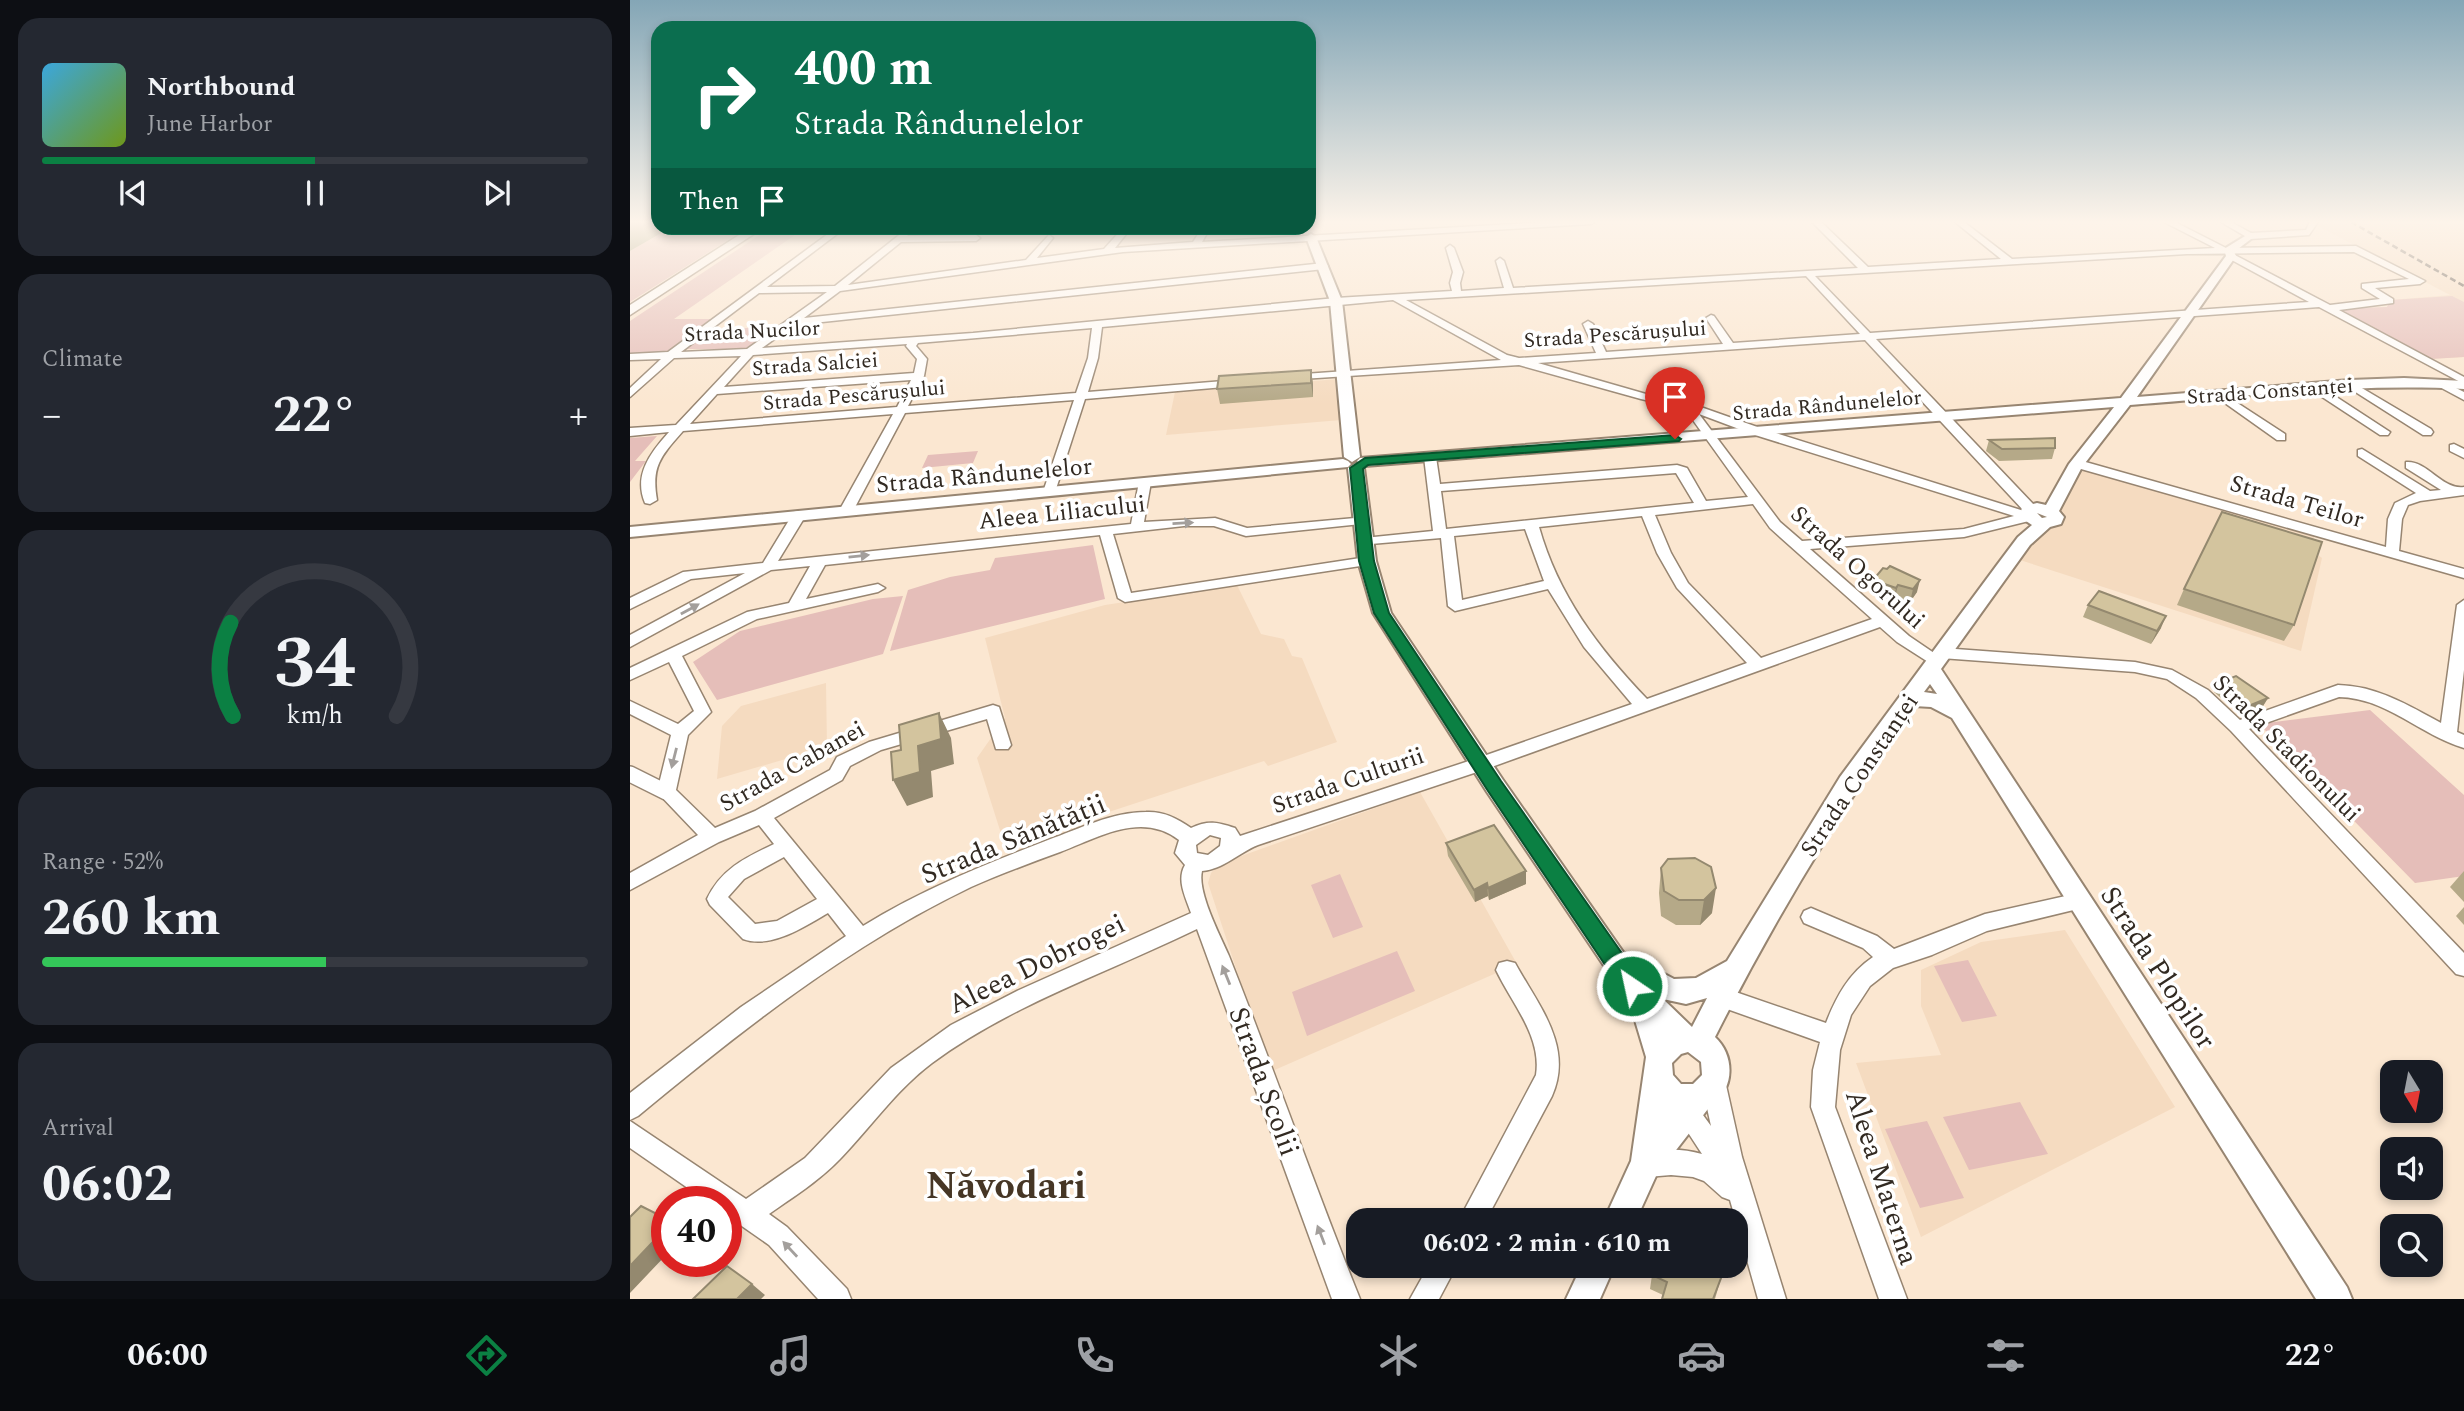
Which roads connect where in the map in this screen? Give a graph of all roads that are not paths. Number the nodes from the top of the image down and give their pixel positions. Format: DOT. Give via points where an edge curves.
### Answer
graph roads {
  1 [pos="673,283"];
  2 [pos="766,283"];
  3 [pos="845,283"];
  4 [pos="882,283"];
  5 [pos="1163,283"];
  6 [pos="1330,283"];
  7 [pos="1455,283"];
  8 [pos="1507,283"];
  9 [pos="1631,283"];
  10 [pos="1817,283"];
  11 [pos="2210,283"];
  12 [pos="2282,283"];
  13 [pos="2402,283"];
  14 [pos="837,289"];
  15 [pos="756,290"];
  16 [pos="1509,290"];
  17 [pos="1457,293"];
  18 [pos="1394,297"];
  19 [pos="1336,300"];
  20 [pos="2325,306"];
  21 [pos="630,311"];
  22 [pos="2190,314"];
  23 [pos="1711,318"];
  24 [pos="792,321"];
  25 [pos="1097,324"];
  26 [pos="1588,324"];
  27 [pos="1866,336"];
  28 [pos="915,340"];
  29 [pos="1729,345"];
  30 [pos="750,352"];
  31 [pos="671,355"];
  32 [pos="1602,355"];
  33 [pos="630,357"];
  34 [pos="1516,361"];
  35 [pos="1345,374"];
  36 [pos="919,376"];
  37 [pos="1272,380"];
  38 [pos="1248,382"];
  39 [pos="2440,383"];
  40 [pos="2464,383"];
  41 [pos="2350,384"];
  42 [pos="2314,387"];
  43 [pos="713,391"];
  44 [pos="630,394"];
  45 [pos="2218,394"];
  46 [pos="1081,396"];
  47 [pos="2464,397"];
  48 [pos="2125,402"];
  49 [pos="2076,406"];
  50 [pos="1689,408"];
  51 [pos="903,410"];
  52 [pos="1942,416"];
  53 [pos="2107,420"];
  54 [pos="679,428"];
  55 [pos="630,432"];
  56 [pos="1759,432"];
  57 [pos="2384,432"];
  58 [pos="2427,432"];
  59 [pos="1712,436"];
  60 [pos="2281,437"];
  61 [pos="2362,453"];
  62 [pos="1430,457"];
  63 [pos="1354,463"];
  64 [pos="2078,464"];
  65 [pos="2410,465"];
  66 [pos="1145,482"];
  67 [pos="1435,488"];
  68 [pos="2458,491"];
  69 [pos="1049,492"];
  70 [pos="2427,495"];
  71 [pos="650,500"];
  72 [pos="1755,500"];
  73 [pos="1702,505"];
  74 [pos="846,511"];
  75 [pos="1647,511"];
  76 [pos="799,515"];
  77 [pos="2035,515"];
  78 [pos="1361,520"];
  79 [pos="1531,524"];
  80 [pos="1137,526"];
  81 [pos="1105,530"];
  82 [pos="630,531"];
  83 [pos="1444,533"];
  84 [pos="1797,546"];
  85 [pos="1365,552"];
  86 [pos="2392,553"];
  87 [pos="820,561"];
  88 [pos="767,567"];
  89 [pos="2464,574"];
  90 [pos="1553,581"];
  91 [pos="878,588"];
  92 [pos="796,603"];
  93 [pos="630,604"];
  94 [pos="2464,605"];
  95 [pos="1882,621"];
  96 [pos="630,642"];
  97 [pos="673,654"];
  98 [pos="1936,661"];
  99 [pos="1757,664"];
  100 [pos="630,675"];
  101 [pos="2459,684"];
  102 [pos="1908,701"];
  103 [pos="1642,704"];
  104 [pos="630,706"];
  105 [pos="1961,715"];
  106 [pos="2237,727"];
  107 [pos="680,732"];
  108 [pos="2456,739"];
  109 [pos="1002,745"];
  110 [pos="1480,764"];
  111 [pos="630,774"];
  112 [pos="666,792"];
  113 [pos="762,816"];
  114 [pos="712,837"];
  115 [pos="1191,838"];
  116 [pos="787,846"];
  117 [pos="1229,849"];
  118 [pos="1198,863"];
  119 [pos="630,882"];
  120 [pos="2079,901"];
  121 [pos="829,902"];
  122 [pos="1203,917"];
  123 [pos="1811,917"];
  124 [pos="860,939"];
  125 [pos="1612,957"];
  126 [pos="1890,959"];
  127 [pos="1738,966"];
  128 [pos="2464,967"];
  129 [pos="1507,970"];
  130 [pos="1632,986"];
  131 [pos="1721,997"];
  132 [pos="1832,1036"];
  133 [pos="1693,1041"];
  134 [pos="1682,1085"];
  135 [pos="630,1108"];
  136 [pos="630,1133"];
  137 [pos="1645,1166"];
  138 [pos="1745,1203"];
  139 [pos="1479,1208"];
  140 [pos="1626,1208"];
  141 [pos="748,1213"];
  142 [pos="1436,1278"];
  143 [pos="1593,1278"];
  144 [pos="837,1299"];
  145 [pos="1346,1299"];
  146 [pos="1424,1299"];
  147 [pos="1583,1299"];
  148 [pos="1772,1299"];
  149 [pos="1893,1299"];
  150 [pos="2334,1299"];
  1 -- 21 [label="main road"];
  2 -- 15 [label="street"];
  3 -- 14 [label="street"];
  4 -- 14 [label="street"];
  5 -- 24 [label="street"];
  6 -- 19 [label="street"];
  7 -- 17 [label="street"];
  8 -- 16 [label="street"];
  9 -- 16 [label="street, Strada Nucilor"];
  10 -- 27 [label="street"];
  11 -- 22 [label="street"];
  12 -- 20 [label="street"];
  13 -- 20 [label="street, Strada Pescărușului" via="2365,286 2390,302"];
  14 -- 15 [label="street"];
  14 -- 24 [label="street"];
  15 -- 31 [label="street"];
  16 -- 17 [label="street, Strada Nucilor"];
  17 -- 18 [label="street, Strada Nucilor"];
  18 -- 19 [label="street, Strada Nucilor"];
  18 -- 34 [label="street" via="1490,352"];
  19 -- 25 [label="street, Strada Nucilor"];
  19 -- 35 [label="street"];
  20 -- 22 [label="street, Strada Pescărușului"];
  20 -- 40 [label="street"];
  22 -- 27 [label="street, Strada Pescărușului"];
  22 -- 48 [label="street"];
  23 -- 29 [label="street"];
  24 -- 30 [label="street"];
  25 -- 28 [label="street, Strada Nucilor"];
  25 -- 46 [label="street"];
  26 -- 32 [label="street"];
  27 -- 29 [label="street, Strada Pescărușului"];
  27 -- 52 [label="street"];
  28 -- 30 [label="street, Strada Nucilor"];
  28 -- 36 [label="street, Strada Salciei" via="911,346 922,359"];
  29 -- 32 [label="street, Strada Pescărușului"];
  30 -- 31 [label="street, Strada Nucilor"];
  30 -- 43 [label="street"];
  31 -- 33 [label="street, Strada Nucilor"];
  31 -- 44 [label="street"];
  32 -- 34 [label="street, Strada Pescărușului"];
  34 -- 35 [label="street, Strada Pescărușului"];
  34 -- 50 [label="street"];
  35 -- 37 [label="street, Strada Pescărușului"];
  35 -- 63 [label="street"];
  36 -- 43 [label="street, Strada Salciei"];
  36 -- 51 [label="street"];
  38 -- 46 [label="street, Strada Pescărușului"];
  39 -- 40 [label="street, Strada Constanței"];
  39 -- 41 [label="street, Strada Constanței"];
  39 -- 47 [label="street"];
  41 -- 42 [label="street, Strada Constanței"];
  41 -- 58 [label="street"];
  42 -- 45 [label="street, Strada Constanței"];
  42 -- 57 [label="street"];
  43 -- 54 [label="street"];
  45 -- 48 [label="street, Strada Constanței"];
  45 -- 60 [label="street"];
  46 -- 51 [label="street, Strada Pescărușului"];
  46 -- 69 [label="street"];
  48 -- 49 [label="street, Strada Rândunelelor"];
  48 -- 53 [label="street"];
  49 -- 52 [label="street, Strada Rândunelelor"];
  49 -- 53 [label="street"];
  50 -- 56 [label="street"];
  50 -- 59 [label="street, Strada Ogorului"];
  51 -- 54 [label="street, Strada Pescărușului"];
  51 -- 74 [label="street"];
  52 -- 56 [label="street, Strada Rândunelelor"];
  52 -- 77 [label="street"];
  53 -- 64 [label="street"];
  54 -- 55 [label="street, Strada Pescărușului"];
  54 -- 71 [label="street" via="655,455 647,479"];
  56 -- 59 [label="street, Strada Rândunelelor"];
  56 -- 77 [label="street"];
  59 -- 62 [label="street, Strada Rândunelelor"];
  59 -- 72 [label="street, Strada Ogorului"];
  61 -- 70 [label="street"];
  62 -- 63 [label="street, Strada Rândunelelor"];
  62 -- 67 [label="street"];
  63 -- 66 [label="street, Strada Rândunelelor"];
  63 -- 78 [label="street"];
  64 -- 77 [label="street"];
  64 -- 86 [label="street, Strada Teilor"];
  65 -- 68 [label="street"];
  66 -- 69 [label="street, Strada Rândunelelor"];
  66 -- 80 [label="street"];
  67 -- 73 [label="street" via="1677,469 1684,471"];
  67 -- 83 [label="street"];
  68 -- 70 [label="street, Strada Teilor"];
  69 -- 74 [label="street, Strada Rândunelelor"];
  70 -- 86 [label="street, Strada Teilor" via="2412,498 2399,508"];
  72 -- 73 [label="street, Strada Ogorului"];
  72 -- 84 [label="street, Strada Ogorului"];
  73 -- 75 [label="street, Strada Ogorului"];
  74 -- 76 [label="street, Strada Rândunelelor"];
  75 -- 79 [label="street, Strada Ogorului"];
  75 -- 99 [label="street" via="1682,585"];
  76 -- 82 [label="street, Strada Rândunelelor"];
  76 -- 88 [label="street"];
  77 -- 84 [label="street" via="1964,533"];
  77 -- 98 [label="street, Strada Constanței" via="2024,541"];
  80 -- 78 [label="street, Aleea Liliacului, one-way" via="1215,522 1247,532"];
  78 -- 85 [label="street"];
  79 -- 83 [label="street, Strada Ogorului"];
  79 -- 90 [label="street"];
  80 -- 81 [label="street, Aleea Liliacului"];
  81 -- 85 [label="street, Strada Ogorului" via="1125,598"];
  87 -- 81 [label="street, Aleea Liliacului, one-way"];
  83 -- 85 [label="street, Strada Ogorului"];
  83 -- 90 [label="street" via="1455,606"];
  84 -- 95 [label="street, Strada Ogorului"];
  85 -- 110 [label="street" via="1389,626"];
  86 -- 89 [label="street"];
  87 -- 88 [label="street, Aleea Liliacului"];
  87 -- 92 [label="street"];
  88 -- 93 [label="street, Aleea Liliacului" via="688,575"];
  96 -- 88 [label="street, one-way"];
  90 -- 103 [label="street" via="1584,639"];
  91 -- 92 [label="street"];
  92 -- 97 [label="street" via="752,615"];
  94 -- 101 [label="street"];
  95 -- 98 [label="street, Strada Ogorului"];
  95 -- 99 [label="street, Strada Culturii"];
  97 -- 100 [label="street"];
  97 -- 107 [label="street" via="703,712"];
  98 -- 102 [label="street, Strada Constanței"];
  98 -- 105 [label="street, Strada Plopilor"];
  98 -- 106 [label="street, Strada Stadionului" via="2154,669 2187,683"];
  99 -- 103 [label="street, Strada Culturii"];
  101 -- 108 [label="street"];
  102 -- 105 [label="street" via="1938,701"];
  102 -- 127 [label="street, Strada Constanței" via="1849,783"];
  103 -- 110 [label="street, Strada Culturii"];
  104 -- 107 [label="street"];
  105 -- 120 [label="street, Strada Plopilor"];
  106 -- 108 [label="street" via="2348,690 2374,696"];
  106 -- 128 [label="street, Strada Stadionului"];
  107 -- 112 [label="street, one-way"];
  109 -- 113 [label="street, Strada Cabanei" via="993,711 875,746 843,762 836,775"];
  110 -- 117 [label="street, Strada Culturii" via="1255,836"];
  110 -- 125 [label="street"];
  111 -- 112 [label="street"];
  112 -- 114 [label="street"];
  113 -- 114 [label="street, Strada Cabanei"];
  113 -- 116 [label="street"];
  114 -- 119 [label="street, Strada Cabanei"];
  115 -- 117 [label="street" via="1210,828 1224,830 1231,838"];
  115 -- 118 [label="street" via="1185,853"];
  115 -- 124 [label="street, Strada Sănătății" via="1173,824 1153,818 1099,830 963,882"];
  116 -- 121 [label="street"];
  116 -- 121 [label="street" via="733,876 720,888 717,899 751,933 762,934 783,928"];
  117 -- 118 [label="street" via="1213,861"];
  118 -- 122 [label="street, Strada Școlii" via="1191,871 1192,886"];
  120 -- 126 [label="street, Aleea Materna" via="1985,923"];
  120 -- 150 [label="street, Strada Plopilor"];
  121 -- 124 [label="street"];
  122 -- 141 [label="street, Aleea Dobrogei" via="1015,1001 950,1037 895,1079 832,1150"];
  145 -- 122 [label="street, Strada Școlii, one-way"];
  123 -- 126 [label="street" via="1870,942"];
  124 -- 135 [label="street, Strada Sănătății" via="760,1005"];
  125 -- 127 [label="street" via="1682,993 1709,988"];
  125 -- 130 [label="street"];
  126 -- 132 [label="street, Aleea Materna" via="1854,990"];
  127 -- 131 [label="street, Strada Constanței"];
  129 -- 139 [label="street" via="1544,1036 1549,1068 1544,1088"];
  130 -- 133 [label="street"];
  130 -- 134 [label="street"];
  131 -- 132 [label="street"];
  131 -- 133 [label="street, Strada Constanței"];
  132 -- 149 [label="street, Aleea Materna" via="1822,1083 1823,1107"];
  133 -- 134 [label="street" via="1671,1043"];
  133 -- 134 [label="street" via="1707,1049 1717,1066"];
  134 -- 137 [label="street"];
  134 -- 137 [label="street"];
  134 -- 138 [label="street"];
  134 -- 138 [label="street" via="1730,1157"];
  136 -- 141 [label="street"];
  137 -- 138 [label="street" via="1669,1161 1701,1164 1722,1177"];
  137 -- 140 [label="street"];
  138 -- 148 [label="street"];
  144 -- 141 [label="street, one-way" via="778,1236"];
  142 -- 146 [label="street"];
  143 -- 147 [label="street"];
}
